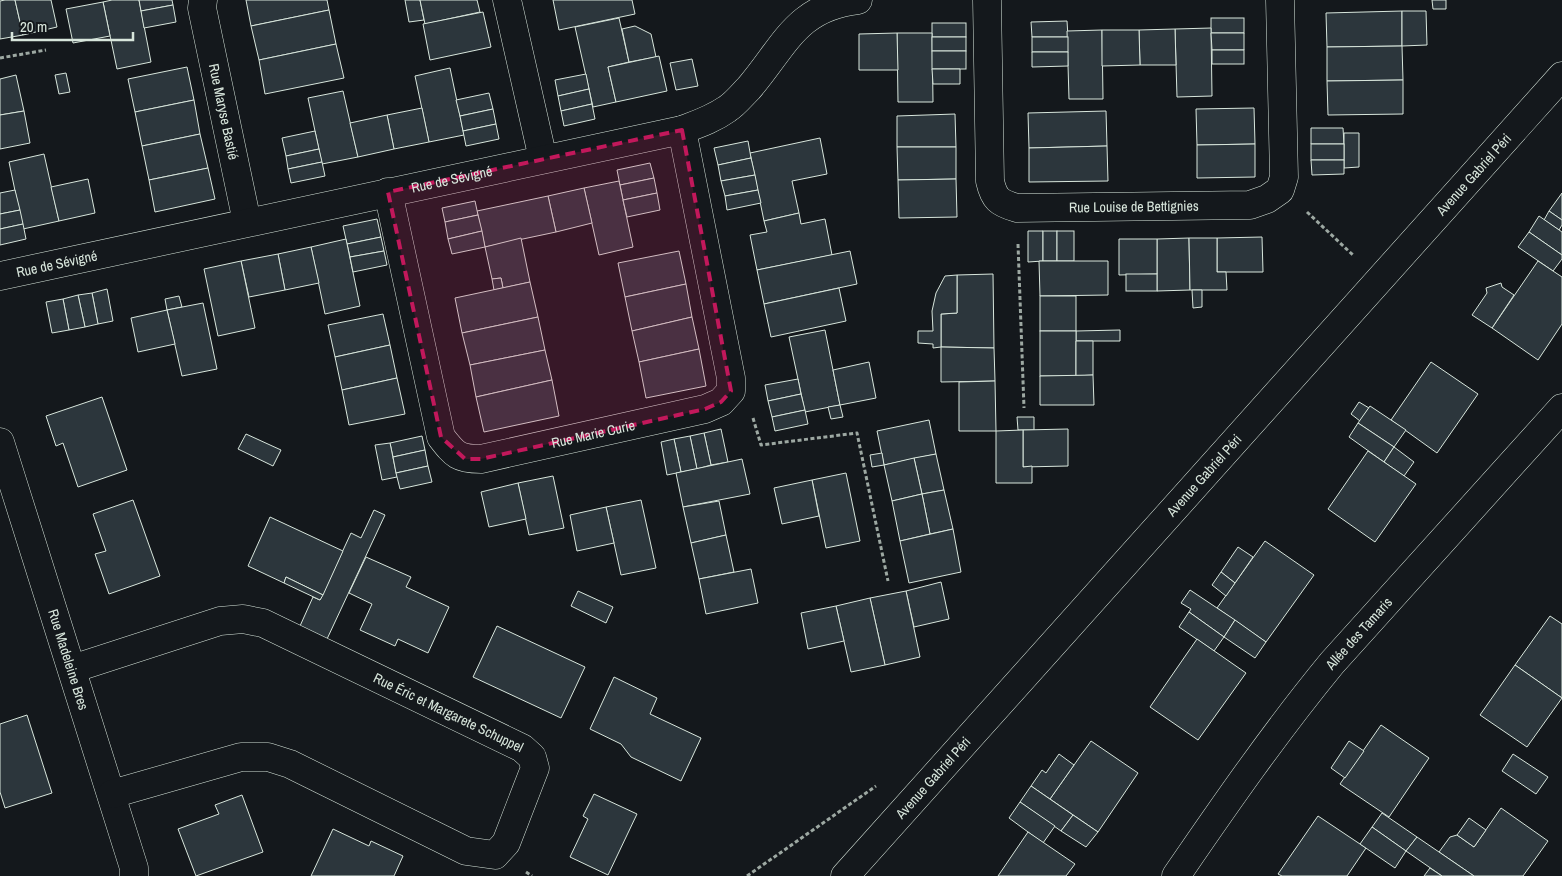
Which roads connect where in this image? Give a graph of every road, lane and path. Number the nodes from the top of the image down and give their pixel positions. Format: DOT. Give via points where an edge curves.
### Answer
graph roads {
  1 [pos="203,0"];
  2 [pos="507,0"];
  3 [pos="850,0"];
  4 [pos="987,0"];
  5 [pos="1280,0"];
  6 [pos="46,50"];
  7 [pos="0,58"];
  8 [pos="1562,76"];
  9 [pos="682,130"];
  10 [pos="544,159"];
  11 [pos="1280,190"];
  12 [pos="388,192"];
  13 [pos="1017,208"];
  14 [pos="247,222"];
  15 [pos="0,276"];
  16 [pos="1380,279"];
  17 [pos="731,391"];
  18 [pos="1024,408"];
  19 [pos="1562,408"];
  20 [pos="0,442"];
  21 [pos="888,581"];
  22 [pos="72,669"];
  23 [pos="879,784"];
  24 [pos="112,794"];
  25 [pos="134,876"];
  26 [pos="747,876"];
  27 [pos="845,876"];
  28 [pos="1176,876"];
  1 -- 14 [label="street, Rue Maryse Bastié" via="202,8"];
  2 -- 10 [label="street"];
  3 -- 9 [label="street, Rue de Sévigné" via="825,7 802,21 765,69 728,109"];
  4 -- 13 [label="street, Rue Louise de Bettignies" via="990,181 993,194 1004,204"];
  5 -- 11 [label="street" via="1284,177"];
  6 -- 7 [label="path"];
  8 -- 16 [label="street, Avenue Gabriel Péri"];
  9 -- 10 [label="street, Rue de Sévigné"];
  9 -- 17 [label="street"];
  10 -- 12 [label="street, Rue de Sévigné"];
  11 -- 13 [label="street, Rue Louise de Bettignies" via="1250,205"];
  11 -- 16 [label="path"];
  12 -- 14 [label="street, Rue de Sévigné"];
  12 -- 17 [label="street, Rue Marie Curie" via="441,437 451,450 465,459 481,459 704,408 722,402"];
  13 -- 18 [label="path"];
  14 -- 15 [label="street, Rue de Sévigné"];
  16 -- 27 [label="street, Avenue Gabriel Péri"];
  17 -- 21 [label="path" via="752,412 760,446 857,433"];
  19 -- 28 [label="street, Allée des Tamaris" via="1332,663 1258,757"];
  20 -- 22 [label="street, Rue Madeleine Bres"];
  22 -- 24 [label="street, Rue Madeleine Bres"];
  22 -- 24 [label="street, Rue Éric et Margarete Schuppel" via="220,620 244,619 263,623 522,748 532,757 536,768 506,843 494,855 466,851 290,764 268,757 241,757"];
  23 -- 26 [label="path"];
  24 -- 25 [label="street, Rue Madeleine Bres"];
}
